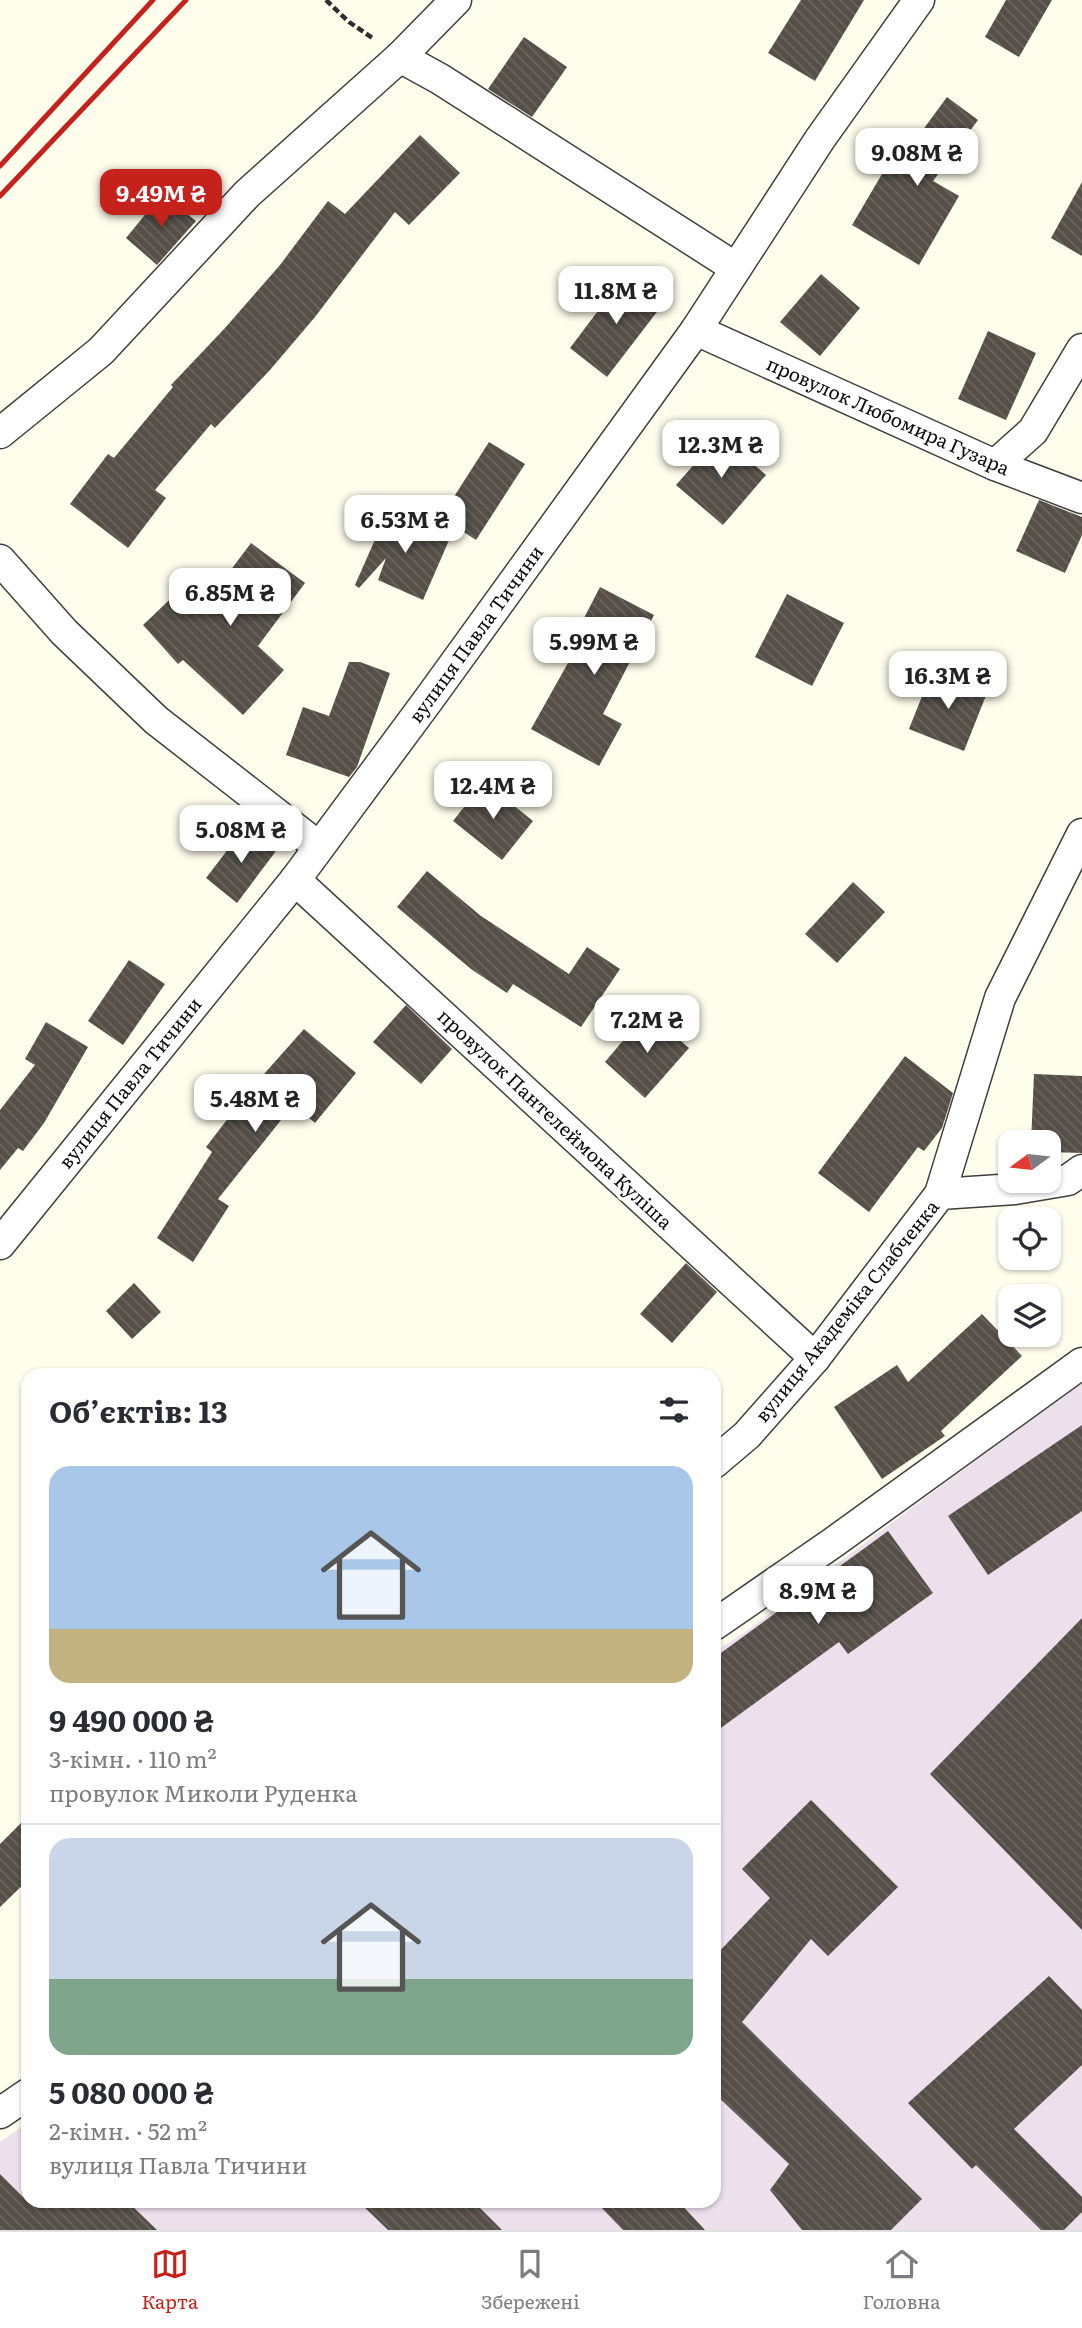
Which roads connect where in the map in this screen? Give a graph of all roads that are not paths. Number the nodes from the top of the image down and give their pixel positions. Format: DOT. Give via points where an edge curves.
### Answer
graph roads {
  1 [pos="456,0"];
  2 [pos="919,0"];
  3 [pos="400,57"];
  4 [pos="736,268"];
  5 [pos="696,330"];
  6 [pos="1082,349"];
  7 [pos="0,432"];
  8 [pos="995,465"];
  9 [pos="1082,498"];
  10 [pos="0,559"];
  11 [pos="1082,834"];
  12 [pos="319,847"];
  13 [pos="295,880"];
  14 [pos="1082,1170"];
  15 [pos="940,1194"];
  16 [pos="0,1244"];
  17 [pos="815,1358"];
  18 [pos="1082,1363"];
  19 [pos="721,1457"];
  20 [pos="721,1620"];
  21 [pos="21,2099"];
  22 [pos="0,2113"];
  1 -- 3 [label="street"];
  2 -- 4 [label="street, вулиця Павла Тичини"];
  3 -- 4 [label="street"];
  3 -- 7 [label="street" via="247,194 101,351"];
  4 -- 5 [label="street, вулиця Павла Тичини"];
  5 -- 8 [label="street, провулок Любомира Гузара"];
  5 -- 12 [label="street, вулиця Павла Тичини"];
  6 -- 8 [label="street" via="1033,431"];
  8 -- 9 [label="street, провулок Любомира Гузара"];
  10 -- 12 [label="street" via="64,632 156,720"];
  11 -- 15 [label="street, вулиця Академіка Слабченка" via="1000,998"];
  12 -- 13 [label="street, вулиця Павла Тичини"];
  13 -- 16 [label="street, вулиця Павла Тичини"];
  13 -- 17 [label="street, провулок Пантелеймона Куліша"];
  14 -- 15 [label="street" via="1068,1180"];
  15 -- 17 [label="street, вулиця Академіка Слабченка"];
  17 -- 19 [label="street, вулиця Академіка Слабченка" via="747,1435"];
  18 -- 20 [label="street"];
  21 -- 22 [label="street"];
}
